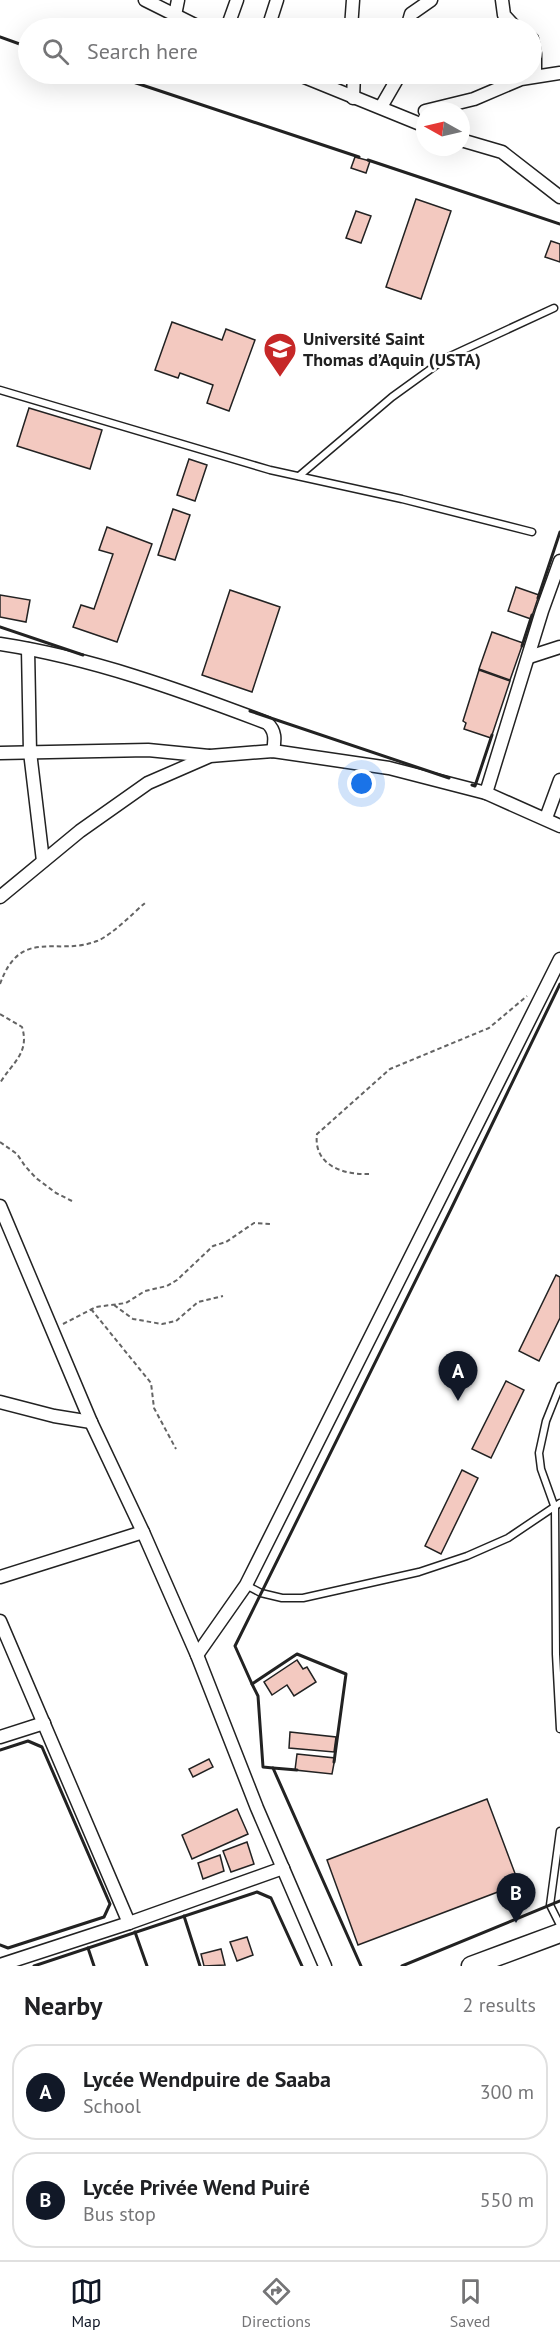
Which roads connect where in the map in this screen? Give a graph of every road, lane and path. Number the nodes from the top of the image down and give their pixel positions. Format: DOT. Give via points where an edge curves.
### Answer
graph roads {
  1 [pos="145,0"];
  2 [pos="178,0"];
  3 [pos="237,0"];
  4 [pos="277,0"];
  5 [pos="353,0"];
  6 [pos="431,0"];
  7 [pos="502,0"];
  8 [pos="175,15"];
  9 [pos="181,18"];
  10 [pos="231,18"];
  11 [pos="271,18"];
  12 [pos="352,18"];
  13 [pos="410,18"];
  14 [pos="507,18"];
  15 [pos="560,74"];
  16 [pos="542,75"];
  17 [pos="321,84"];
  18 [pos="354,84"];
  19 [pos="394,84"];
  20 [pos="509,84"];
  21 [pos="354,98"];
  22 [pos="462,102"];
  23 [pos="381,107"];
  24 [pos="416,113"];
  25 [pos="402,117"];
  26 [pos="416,122"];
  27 [pos="470,143"];
  28 [pos="560,196"];
  29 [pos="554,308"];
  30 [pos="0,390"];
  31 [pos="299,476"];
  32 [pos="532,532"];
  33 [pos="560,561"];
  34 [pos="0,644"];
  35 [pos="560,647"];
  36 [pos="28,648"];
  37 [pos="547,651"];
  38 [pos="529,657"];
  39 [pos="560,658"];
  40 [pos="273,751"];
  41 [pos="30,752"];
  42 [pos="0,753"];
  43 [pos="210,756"];
  44 [pos="560,780"];
  45 [pos="486,793"];
  46 [pos="546,818"];
  47 [pos="560,826"];
  48 [pos="43,861"];
  49 [pos="0,897"];
  50 [pos="145,903"];
  51 [pos="560,959"];
  52 [pos="552,975"];
  53 [pos="0,984"];
  54 [pos="0,1014"];
  55 [pos="0,1083"];
  56 [pos="0,1142"];
  57 [pos="369,1174"];
  58 [pos="72,1201"];
  59 [pos="0,1206"];
  60 [pos="271,1224"];
  61 [pos="223,1296"];
  62 [pos="114,1305"];
  63 [pos="91,1309"];
  64 [pos="52,1329"];
  65 [pos="560,1386"];
  66 [pos="0,1402"];
  67 [pos="91,1422"];
  68 [pos="176,1449"];
  69 [pos="557,1505"];
  70 [pos="143,1532"];
  71 [pos="0,1576"];
  72 [pos="246,1585"];
  73 [pos="0,1621"];
  74 [pos="197,1655"];
  75 [pos="559,1713"];
  76 [pos="44,1723"];
  77 [pos="560,1729"];
  78 [pos="0,1737"];
  79 [pos="560,1831"];
  80 [pos="283,1868"];
  81 [pos="129,1923"];
  82 [pos="560,1925"];
  83 [pos="560,1933"];
  84 [pos="560,1941"];
  85 [pos="0,1965"];
  86 [pos="325,1966"];
  87 [pos="471,1966"];
  88 [pos="499,1966"];
  1 -- 8 [label="street"];
  2 -- 8 [label="street"];
  3 -- 10 [label="street"];
  4 -- 11 [label="street"];
  5 -- 12 [label="street"];
  6 -- 13 [label="street"];
  7 -- 14 [label="street"];
  8 -- 9 [label="street"];
  15 -- 16 [label="street"];
  17 -- 21 [label="street"];
  18 -- 21 [label="street"];
  19 -- 23 [label="street"];
  20 -- 22 [label="street"];
  21 -- 23 [label="street"];
  23 -- 25 [label="street"];
  24 -- 25 [label="street"];
  25 -- 26 [label="street"];
  27 -- 28 [label="street" via="501,152"];
  29 -- 31 [label="lane" via="446,358 392,397"];
  30 -- 31 [label="lane"];
  31 -- 32 [label="lane"];
  33 -- 38 [label="street"];
  34 -- 36 [label="street"];
  35 -- 37 [label="street"];
  36 -- 40 [label="street" via="123,673 267,723 275,738"];
  36 -- 41 [label="street"];
  37 -- 38 [label="street"];
  37 -- 39 [label="street"];
  38 -- 45 [label="street"];
  40 -- 43 [label="street"];
  40 -- 45 [label="street" via="389,768"];
  41 -- 42 [label="street"];
  41 -- 43 [label="street" via="148,750"];
  41 -- 48 [label="street"];
  43 -- 48 [label="street" via="148,783"];
  44 -- 46 [label="street"];
  45 -- 46 [label="street"];
  46 -- 47 [label="street"];
  48 -- 49 [label="street"];
  50 -- 53 [label="path" via="100,940 84,945 45,945 26,951 11,961"];
  51 -- 52 [label="street"];
  52 -- 57 [label="path" via="489,1028 390,1069 317,1134 322,1156 330,1166"];
  52 -- 72 [label="street"];
  54 -- 55 [label="path" via="22,1027 26,1040"];
  56 -- 58 [label="path" via="36,1178"];
  59 -- 64 [label="street"];
  60 -- 62 [label="path" via="254,1223 213,1246 167,1286"];
  61 -- 62 [label="path" via="198,1302 176,1321 162,1324 133,1319"];
  62 -- 63 [label="path"];
  63 -- 64 [label="path"];
  63 -- 68 [label="path" via="151,1383 154,1408"];
  64 -- 67 [label="street"];
  65 -- 69 [label="lane" via="539,1453 541,1469"];
  66 -- 67 [label="street"];
  67 -- 70 [label="street"];
  69 -- 72 [label="lane" via="508,1538 418,1572 303,1598 282,1598"];
  69 -- 75 [label="lane"];
  70 -- 71 [label="street"];
  70 -- 74 [label="street"];
  72 -- 74 [label="street"];
  73 -- 76 [label="street"];
  74 -- 80 [label="street"];
  75 -- 77 [label="lane"];
  76 -- 78 [label="street"];
  76 -- 81 [label="street"];
  79 -- 82 [label="lane" via="550,1905"];
  80 -- 81 [label="street"];
  80 -- 86 [label="street"];
  81 -- 85 [label="street"];
  83 -- 87 [label="street"];
  84 -- 88 [label="street"];
}
